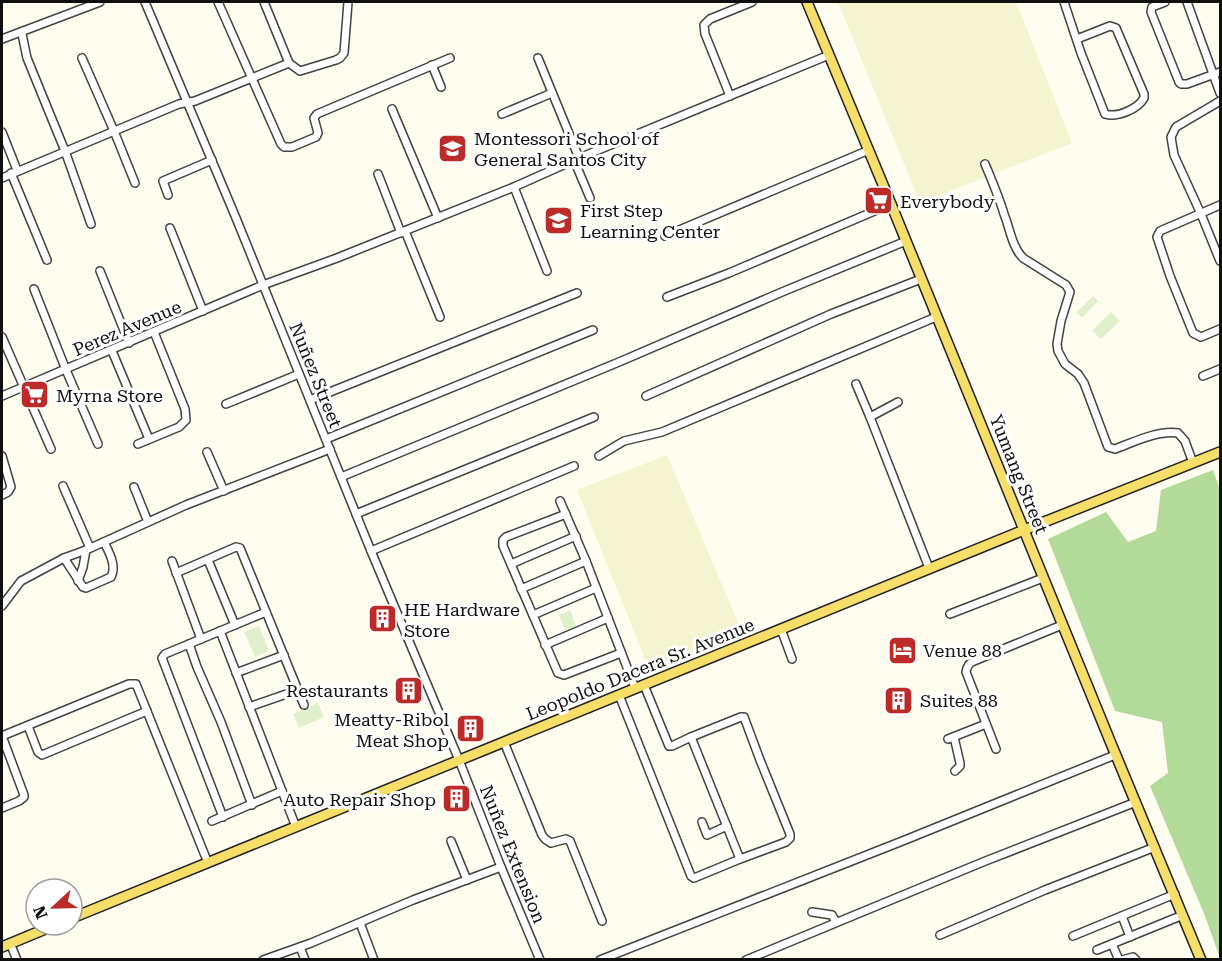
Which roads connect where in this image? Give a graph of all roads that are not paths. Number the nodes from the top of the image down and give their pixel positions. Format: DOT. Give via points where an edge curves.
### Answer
graph roads {
  1 [pos="100,2"];
  2 [pos="145,2"];
  3 [pos="218,2"];
  4 [pos="264,2"];
  5 [pos="348,2"];
  6 [pos="752,2"];
  7 [pos="807,2"];
  8 [pos="1064,2"];
  9 [pos="1165,2"];
  10 [pos="1187,2"];
  11 [pos="22,34"];
  12 [pos="2,39"];
  13 [pos="1077,39"];
  14 [pos="829,55"];
  15 [pos="82,58"];
  16 [pos="450,58"];
  17 [pos="538,58"];
  18 [pos="289,63"];
  19 [pos="432,65"];
  20 [pos="1217,73"];
  21 [pos="253,78"];
  22 [pos="441,87"];
  23 [pos="552,93"];
  24 [pos="1221,93"];
  25 [pos="730,96"];
  26 [pos="1221,101"];
  27 [pos="187,103"];
  28 [pos="392,110"];
  29 [pos="502,114"];
  30 [pos="114,131"];
  31 [pos="2,132"];
  32 [pos="869,150"];
  33 [pos="65,151"];
  34 [pos="577,159"];
  35 [pos="212,160"];
  36 [pos="985,164"];
  37 [pos="14,172"];
  38 [pos="378,174"];
  39 [pos="2,178"];
  40 [pos="135,183"];
  41 [pos="514,187"];
  42 [pos="168,195"];
  43 [pos="590,198"];
  44 [pos="891,204"];
  45 [pos="1221,205"];
  46 [pos="1201,214"];
  47 [pos="438,218"];
  48 [pos="91,224"];
  49 [pos="170,228"];
  50 [pos="403,232"];
  51 [pos="665,236"];
  52 [pos="906,241"];
  53 [pos="47,260"];
  54 [pos="1221,261"];
  55 [pos="100,271"];
  56 [pos="547,271"];
  57 [pos="921,279"];
  58 [pos="263,285"];
  59 [pos="34,289"];
  60 [pos="577,293"];
  61 [pos="667,297"];
  62 [pos="203,311"];
  63 [pos="440,317"];
  64 [pos="936,317"];
  65 [pos="1221,329"];
  66 [pos="593,330"];
  67 [pos="154,332"];
  68 [pos="2,337"];
  69 [pos="129,343"];
  70 [pos="112,351"];
  71 [pos="1221,369"];
  72 [pos="66,370"];
  73 [pos="299,375"];
  74 [pos="1203,376"];
  75 [pos="856,384"];
  76 [pos="24,387"];
  77 [pos="2,396"];
  78 [pos="646,396"];
  79 [pos="310,400"];
  80 [pos="898,402"];
  81 [pos="226,404"];
  82 [pos="594,417"];
  83 [pos="870,417"];
  84 [pos="149,439"];
  85 [pos="326,439"];
  86 [pos="98,444"];
  87 [pos="138,444"];
  88 [pos="330,448"];
  89 [pos="51,449"];
  90 [pos="207,452"];
  91 [pos="1221,452"];
  92 [pos="2,456"];
  93 [pos="599,456"];
  94 [pos="1193,463"];
  95 [pos="574,466"];
  96 [pos="4,469"];
  97 [pos="341,477"];
  98 [pos="63,486"];
  99 [pos="134,487"];
  100 [pos="224,490"];
  101 [pos="2,495"];
  102 [pos="560,501"];
  103 [pos="356,514"];
  104 [pos="566,514"];
  105 [pos="148,522"];
  106 [pos="1024,530"];
  107 [pos="576,536"];
  108 [pos="104,542"];
  109 [pos="88,549"];
  110 [pos="372,551"];
  111 [pos="64,558"];
  112 [pos="208,560"];
  113 [pos="172,561"];
  114 [pos="586,561"];
  115 [pos="511,564"];
  116 [pos="929,568"];
  117 [pos="176,573"];
  118 [pos="1043,578"];
  119 [pos="78,580"];
  120 [pos="596,588"];
  121 [pos="521,589"];
  122 [pos="2,606"];
  123 [pos="266,612"];
  124 [pos="950,614"];
  125 [pos="532,615"];
  126 [pos="608,618"];
  127 [pos="235,625"];
  128 [pos="1062,625"];
  129 [pos="781,629"];
  130 [pos="220,632"];
  131 [pos="201,639"];
  132 [pos="189,644"];
  133 [pos="545,645"];
  134 [pos="621,653"];
  135 [pos="284,655"];
  136 [pos="792,659"];
  137 [pos="236,673"];
  138 [pos="640,687"];
  139 [pos="298,690"];
  140 [pos="619,695"];
  141 [pos="304,705"];
  142 [pos="249,707"];
  143 [pos="147,711"];
  144 [pos="986,724"];
  145 [pos="28,726"];
  146 [pos="2,736"];
  147 [pos="691,737"];
  148 [pos="1110,741"];
  149 [pos="504,742"];
  150 [pos="996,749"];
  151 [pos="1115,755"];
  152 [pos="1102,759"];
  153 [pos="459,760"];
  154 [pos="955,771"];
  155 [pos="282,792"];
  156 [pos="1136,802"];
  157 [pos="252,805"];
  158 [pos="2,808"];
  159 [pos="223,816"];
  160 [pos="212,821"];
  161 [pos="702,822"];
  162 [pos="727,826"];
  163 [pos="296,827"];
  164 [pos="451,841"];
  165 [pos="1155,847"];
  166 [pos="740,859"];
  167 [pos="207,863"];
  168 [pos="501,867"];
  169 [pos="467,880"];
  170 [pos="1175,894"];
  171 [pos="812,912"];
  172 [pos="84,913"];
  173 [pos="1183,915"];
  174 [pos="1122,916"];
  175 [pos="602,921"];
  176 [pos="836,922"];
  177 [pos="360,923"];
  178 [pos="940,935"];
  179 [pos="1073,936"];
  180 [pos="26,937"];
  181 [pos="1130,937"];
  182 [pos="1112,944"];
  183 [pos="6,945"];
  184 [pos="300,947"];
  185 [pos="1097,950"];
  186 [pos="17,960"];
  187 [pos="263,960"];
  188 [pos="305,960"];
  189 [pos="374,960"];
  190 [pos="540,960"];
  191 [pos="600,960"];
  192 [pos="746,960"];
  193 [pos="1121,960"];
  194 [pos="1136,960"];
  195 [pos="1201,960"];
  1 -- 12 [label="street"];
  2 -- 27 [label="street, Nuñez Street"];
  3 -- 21 [label="street"];
  4 -- 18 [label="street"];
  5 -- 18 [label="street" via="344,53 340,58 303,70"];
  6 -- 25 [label="street" via="704,25"];
  7 -- 14 [label="main road, Yumang Street"];
  8 -- 13 [label="street"];
  9 -- 20 [label="street" via="1152,7 1151,12 1179,82 1187,84"];
  10 -- 20 [label="street"];
  11 -- 33 [label="street" via="27,58"];
  13 -- 13 [label="street" via="1110,26 1116,28 1144,94 1139,105 1105,114"];
  14 -- 25 [label="street, Perez Avenue"];
  14 -- 32 [label="main road, Yumang Street"];
  15 -- 30 [label="street"];
  16 -- 19 [label="street"];
  17 -- 23 [label="street"];
  18 -- 21 [label="street"];
  19 -- 21 [label="street" via="317,114 316,137 288,148 282,144"];
  19 -- 22 [label="street"];
  20 -- 24 [label="street"];
  21 -- 27 [label="street"];
  23 -- 29 [label="street"];
  23 -- 34 [label="street"];
  25 -- 34 [label="street, Perez Avenue"];
  26 -- 46 [label="street" via="1176,127 1171,137 1174,156"];
  27 -- 30 [label="street"];
  27 -- 35 [label="street, Nuñez Street"];
  28 -- 47 [label="street"];
  30 -- 33 [label="street"];
  30 -- 40 [label="street"];
  31 -- 37 [label="street"];
  32 -- 44 [label="main road, Yumang Street"];
  32 -- 51 [label="street"];
  33 -- 37 [label="street"];
  33 -- 48 [label="street"];
  34 -- 41 [label="street, Perez Avenue"];
  34 -- 43 [label="street"];
  35 -- 42 [label="street" via="163,181"];
  35 -- 58 [label="street, Nuñez Street"];
  36 -- 94 [label="street" via="1019,254 1069,288 1058,351 1084,383 1108,447 1115,449 1161,434 1178,433"];
  37 -- 39 [label="street"];
  37 -- 53 [label="street"];
  38 -- 50 [label="street"];
  41 -- 47 [label="street, Perez Avenue"];
  41 -- 56 [label="street"];
  44 -- 52 [label="main road, Yumang Street"];
  44 -- 61 [label="street"];
  45 -- 46 [label="street"];
  46 -- 54 [label="street"];
  46 -- 65 [label="street" via="1160,231 1157,237 1193,333 1201,337"];
  47 -- 50 [label="street, Perez Avenue"];
  49 -- 62 [label="street"];
  50 -- 58 [label="street, Perez Avenue"];
  50 -- 63 [label="street"];
  52 -- 57 [label="main road, Yumang Street"];
  52 -- 97 [label="street"];
  55 -- 69 [label="street"];
  57 -- 64 [label="main road, Yumang Street"];
  57 -- 78 [label="street" via="831,314"];
  58 -- 62 [label="street, Perez Avenue"];
  58 -- 73 [label="street, Nuñez Street"];
  59 -- 72 [label="street"];
  60 -- 79 [label="street"];
  62 -- 67 [label="street, Perez Avenue"];
  64 -- 93 [label="street" via="662,432 624,441"];
  64 -- 106 [label="main road, Yumang Street"];
  66 -- 85 [label="street"];
  67 -- 69 [label="street, Perez Avenue"];
  67 -- 84 [label="street" via="186,414 178,427"];
  68 -- 76 [label="street"];
  69 -- 70 [label="street, Perez Avenue"];
  70 -- 72 [label="street, Perez Avenue"];
  70 -- 84 [label="street"];
  71 -- 74 [label="street"];
  72 -- 76 [label="street, Perez Avenue"];
  72 -- 86 [label="street"];
  73 -- 79 [label="street, Nuñez Street"];
  73 -- 81 [label="street"];
  75 -- 83 [label="street"];
  76 -- 77 [label="street, Perez Avenue"];
  76 -- 89 [label="street"];
  79 -- 85 [label="street, Nuñez Street"];
  80 -- 83 [label="street"];
  82 -- 103 [label="street"];
  83 -- 116 [label="street"];
  84 -- 87 [label="street"];
  85 -- 88 [label="street, Nuñez Street"];
  88 -- 97 [label="street, Nuñez Street"];
  88 -- 100 [label="street"];
  90 -- 100 [label="street"];
  91 -- 94 [label="main road, Leopoldo Dacera Sr. Avenue"];
  92 -- 96 [label="street"];
  94 -- 106 [label="main road, Leopoldo Dacera Sr. Avenue"];
  95 -- 110 [label="street"];
  96 -- 101 [label="street" via="11,487"];
  97 -- 103 [label="street, Nuñez Street"];
  98 -- 109 [label="street"];
  99 -- 105 [label="street"];
  100 -- 105 [label="street"];
  102 -- 104 [label="street"];
  103 -- 110 [label="street, Nuñez Street"];
  104 -- 107 [label="street"];
  104 -- 115 [label="street" via="506,537 503,546"];
  105 -- 108 [label="street"];
  106 -- 116 [label="main road, Leopoldo Dacera Sr. Avenue"];
  106 -- 118 [label="main road, Yumang Street"];
  107 -- 114 [label="street"];
  107 -- 115 [label="street"];
  108 -- 109 [label="street"];
  108 -- 119 [label="street" via="113,576 86,588"];
  109 -- 111 [label="street"];
  109 -- 119 [label="street"];
  110 -- 153 [label="street, Nuñez Street"];
  111 -- 119 [label="street"];
  111 -- 122 [label="street" via="21,580"];
  112 -- 117 [label="street"];
  112 -- 123 [label="street" via="240,548"];
  112 -- 127 [label="street"];
  113 -- 117 [label="street"];
  114 -- 120 [label="street"];
  114 -- 121 [label="street"];
  115 -- 121 [label="street"];
  116 -- 129 [label="main road, Leopoldo Dacera Sr. Avenue"];
  117 -- 131 [label="street"];
  118 -- 124 [label="street"];
  118 -- 128 [label="main road, Yumang Street"];
  120 -- 125 [label="street"];
  120 -- 126 [label="street"];
  121 -- 125 [label="street"];
  123 -- 127 [label="street"];
  123 -- 135 [label="street"];
  125 -- 133 [label="street"];
  126 -- 133 [label="street"];
  126 -- 134 [label="street"];
  127 -- 130 [label="street"];
  128 -- 144 [label="street" via="966,667"];
  128 -- 148 [label="main road, Yumang Street"];
  129 -- 136 [label="street"];
  129 -- 138 [label="main road, Leopoldo Dacera Sr. Avenue"];
  130 -- 131 [label="street"];
  130 -- 137 [label="street"];
  131 -- 132 [label="street"];
  132 -- 157 [label="street"];
  132 -- 159 [label="street" via="165,654 162,660"];
  133 -- 134 [label="street" via="556,671 564,675"];
  134 -- 138 [label="street"];
  135 -- 137 [label="street"];
  135 -- 139 [label="street"];
  137 -- 142 [label="street"];
  138 -- 140 [label="main road, Leopoldo Dacera Sr. Avenue"];
  138 -- 147 [label="street" via="669,746"];
  139 -- 141 [label="street"];
  139 -- 142 [label="street"];
  140 -- 149 [label="main road, Leopoldo Dacera Sr. Avenue"];
  140 -- 166 [label="street" via="691,876"];
  142 -- 155 [label="street"];
  143 -- 145 [label="street" via="136,684 132,683"];
  143 -- 145 [label="street" via="42,754 38,753"];
  143 -- 167 [label="street"];
  144 -- 150 [label="street"];
  144 -- 154 [label="street" via="951,738 960,763"];
  145 -- 146 [label="street"];
  146 -- 158 [label="street" via="24,797"];
  147 -- 162 [label="street"];
  147 -- 166 [label="street" via="744,717 790,838"];
  148 -- 151 [label="main road, Yumang Street"];
  148 -- 152 [label="street"];
  149 -- 153 [label="main road, Leopoldo Dacera Sr. Avenue"];
  149 -- 175 [label="street" via="542,835 551,843 566,838 570,841"];
  151 -- 152 [label="street"];
  151 -- 156 [label="main road, Yumang Street"];
  152 -- 191 [label="street"];
  153 -- 163 [label="main road, Leopoldo Dacera Sr. Avenue"];
  153 -- 168 [label="street, Nuñez Extension"];
  155 -- 157 [label="street"];
  155 -- 163 [label="street"];
  156 -- 165 [label="main road, Yumang Street"];
  156 -- 176 [label="street"];
  157 -- 159 [label="street"];
  159 -- 160 [label="street"];
  161 -- 162 [label="street" via="707,835"];
  162 -- 166 [label="street"];
  163 -- 167 [label="main road, Leopoldo Dacera Sr. Avenue"];
  164 -- 169 [label="street"];
  165 -- 170 [label="main road, Yumang Street"];
  165 -- 178 [label="street"];
  167 -- 172 [label="main road, Leopoldo Dacera Sr. Avenue"];
  168 -- 169 [label="street"];
  168 -- 190 [label="street, Nuñez Extension"];
  169 -- 177 [label="street"];
  170 -- 173 [label="main road, Yumang Street"];
  170 -- 174 [label="street"];
  171 -- 176 [label="street" via="832,915"];
  173 -- 181 [label="street"];
  173 -- 195 [label="main road, Yumang Street"];
  174 -- 179 [label="street"];
  174 -- 181 [label="street"];
  176 -- 192 [label="street"];
  177 -- 184 [label="street"];
  177 -- 189 [label="street"];
  180 -- 183 [label="main road"];
  181 -- 182 [label="street"];
  182 -- 185 [label="street"];
  182 -- 193 [label="street"];
  183 -- 186 [label="street"];
  184 -- 187 [label="street"];
  184 -- 188 [label="street"];
  193 -- 194 [label="street"];
}
